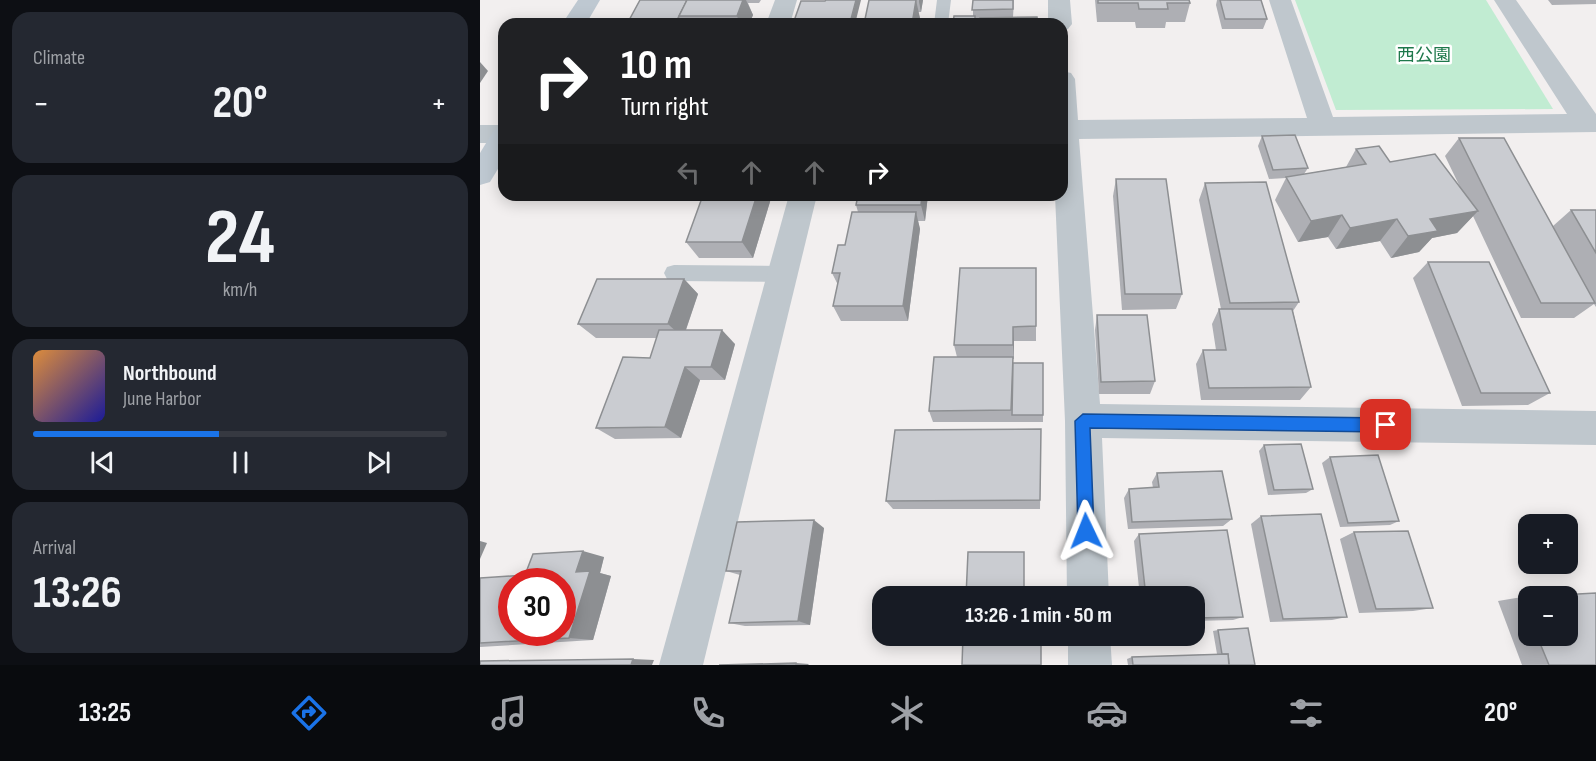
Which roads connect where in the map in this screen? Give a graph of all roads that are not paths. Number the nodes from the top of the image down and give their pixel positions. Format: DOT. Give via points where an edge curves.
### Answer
graph roads {
  1 [pos="589,0"];
  2 [pos="786,0"];
  3 [pos="944,0"];
  4 [pos="1059,0"];
  5 [pos="1280,0"];
  6 [pos="1504,0"];
  7 [pos="578,18"];
  8 [pos="780,18"];
  9 [pos="942,18"];
  10 [pos="1060,18"];
  11 [pos="1592,123"];
  12 [pos="1323,126"];
  13 [pos="1068,129"];
  14 [pos="480,134"];
  15 [pos="498,135"];
  16 [pos="498,145"];
  17 [pos="480,175"];
  18 [pos="800,201"];
  19 [pos="1068,201"];
  20 [pos="674,273"];
  21 [pos="782,274"];
  22 [pos="1083,421"];
  23 [pos="1596,428"];
  24 [pos="1088,586"];
  25 [pos="1089,646"];
  26 [pos="681,665"];
  27 [pos="1090,665"];
  1 -- 7 [label="street"];
  2 -- 8 [label="street"];
  3 -- 9 [label="lane"];
  4 -- 10 [label="street"];
  5 -- 12 [label="street"];
  6 -- 11 [label="street"];
  11 -- 12 [label="street"];
  12 -- 13 [label="street"];
  14 -- 15 [label="street"];
  16 -- 17 [label="street"];
  18 -- 21 [label="street"];
  19 -- 22 [label="street"];
  20 -- 21 [label="lane"];
  21 -- 26 [label="street"];
  22 -- 23 [label="street"];
  22 -- 24 [label="street"];
  25 -- 27 [label="street"];
}
